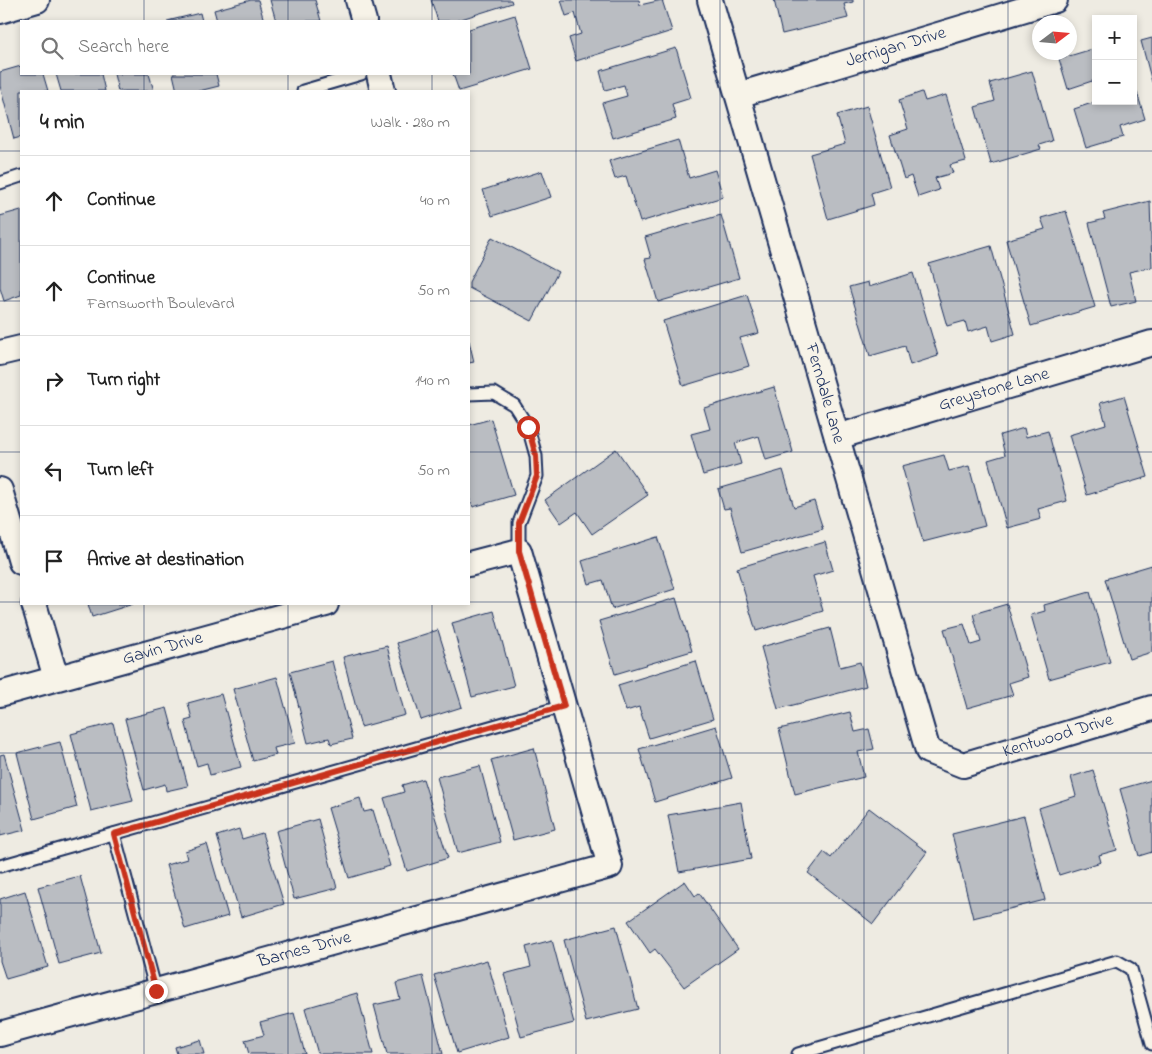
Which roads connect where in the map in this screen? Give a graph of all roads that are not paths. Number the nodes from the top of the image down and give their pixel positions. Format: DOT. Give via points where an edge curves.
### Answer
graph roads {
  1 [pos="358,0"];
  2 [pos="710,0"];
  3 [pos="1055,0"];
  4 [pos="32,1"];
  5 [pos="0,10"];
  6 [pos="364,20"];
  7 [pos="358,75"];
  8 [pos="379,75"];
  9 [pos="306,90"];
  10 [pos="383,90"];
  11 [pos="738,96"];
  12 [pos="20,176"];
  13 [pos="0,183"];
  14 [pos="1152,343"];
  15 [pos="20,348"];
  16 [pos="0,354"];
  17 [pos="470,394"];
  18 [pos="837,437"];
  19 [pos="0,490"];
  20 [pos="10,520"];
  21 [pos="519,551"];
  22 [pos="20,558"];
  23 [pos="470,564"];
  24 [pos="34,605"];
  25 [pos="322,605"];
  26 [pos="56,678"];
  27 [pos="0,694"];
  28 [pos="564,706"];
  29 [pos="1152,708"];
  30 [pos="963,765"];
  31 [pos="114,834"];
  32 [pos="0,866"];
  33 [pos="156,991"];
  34 [pos="0,1034"];
  35 [pos="1152,1044"];
  36 [pos="798,1054"];
  1 -- 6 [label="street"];
  2 -- 11 [label="street, Ferndale Lane"];
  3 -- 11 [label="street, Jernigan Drive"];
  4 -- 5 [label="street"];
  7 -- 9 [label="lane"];
  8 -- 10 [label="street"];
  11 -- 18 [label="street, Ferndale Lane"];
  12 -- 13 [label="lane"];
  14 -- 18 [label="street, Greystone Lane"];
  15 -- 16 [label="street"];
  17 -- 21 [label="lane" via="494,393 514,405 528,427 536,456 537,476 519,523"];
  18 -- 30 [label="street, Ferndale Lane" via="928,751"];
  19 -- 20 [label="street"];
  20 -- 22 [label="street"];
  21 -- 23 [label="street"];
  21 -- 28 [label="street"];
  24 -- 26 [label="street"];
  25 -- 26 [label="street, Gavin Drive"];
  26 -- 27 [label="street, Gavin Drive"];
  28 -- 31 [label="lane"];
  28 -- 33 [label="street, Barnes Drive" via="610,866"];
  29 -- 30 [label="street, Kentwood Drive"];
  31 -- 32 [label="lane"];
  31 -- 33 [label="lane"];
  33 -- 34 [label="street, Barnes Drive"];
  35 -- 36 [label="lane" via="1131,968 1117,961"];
}
